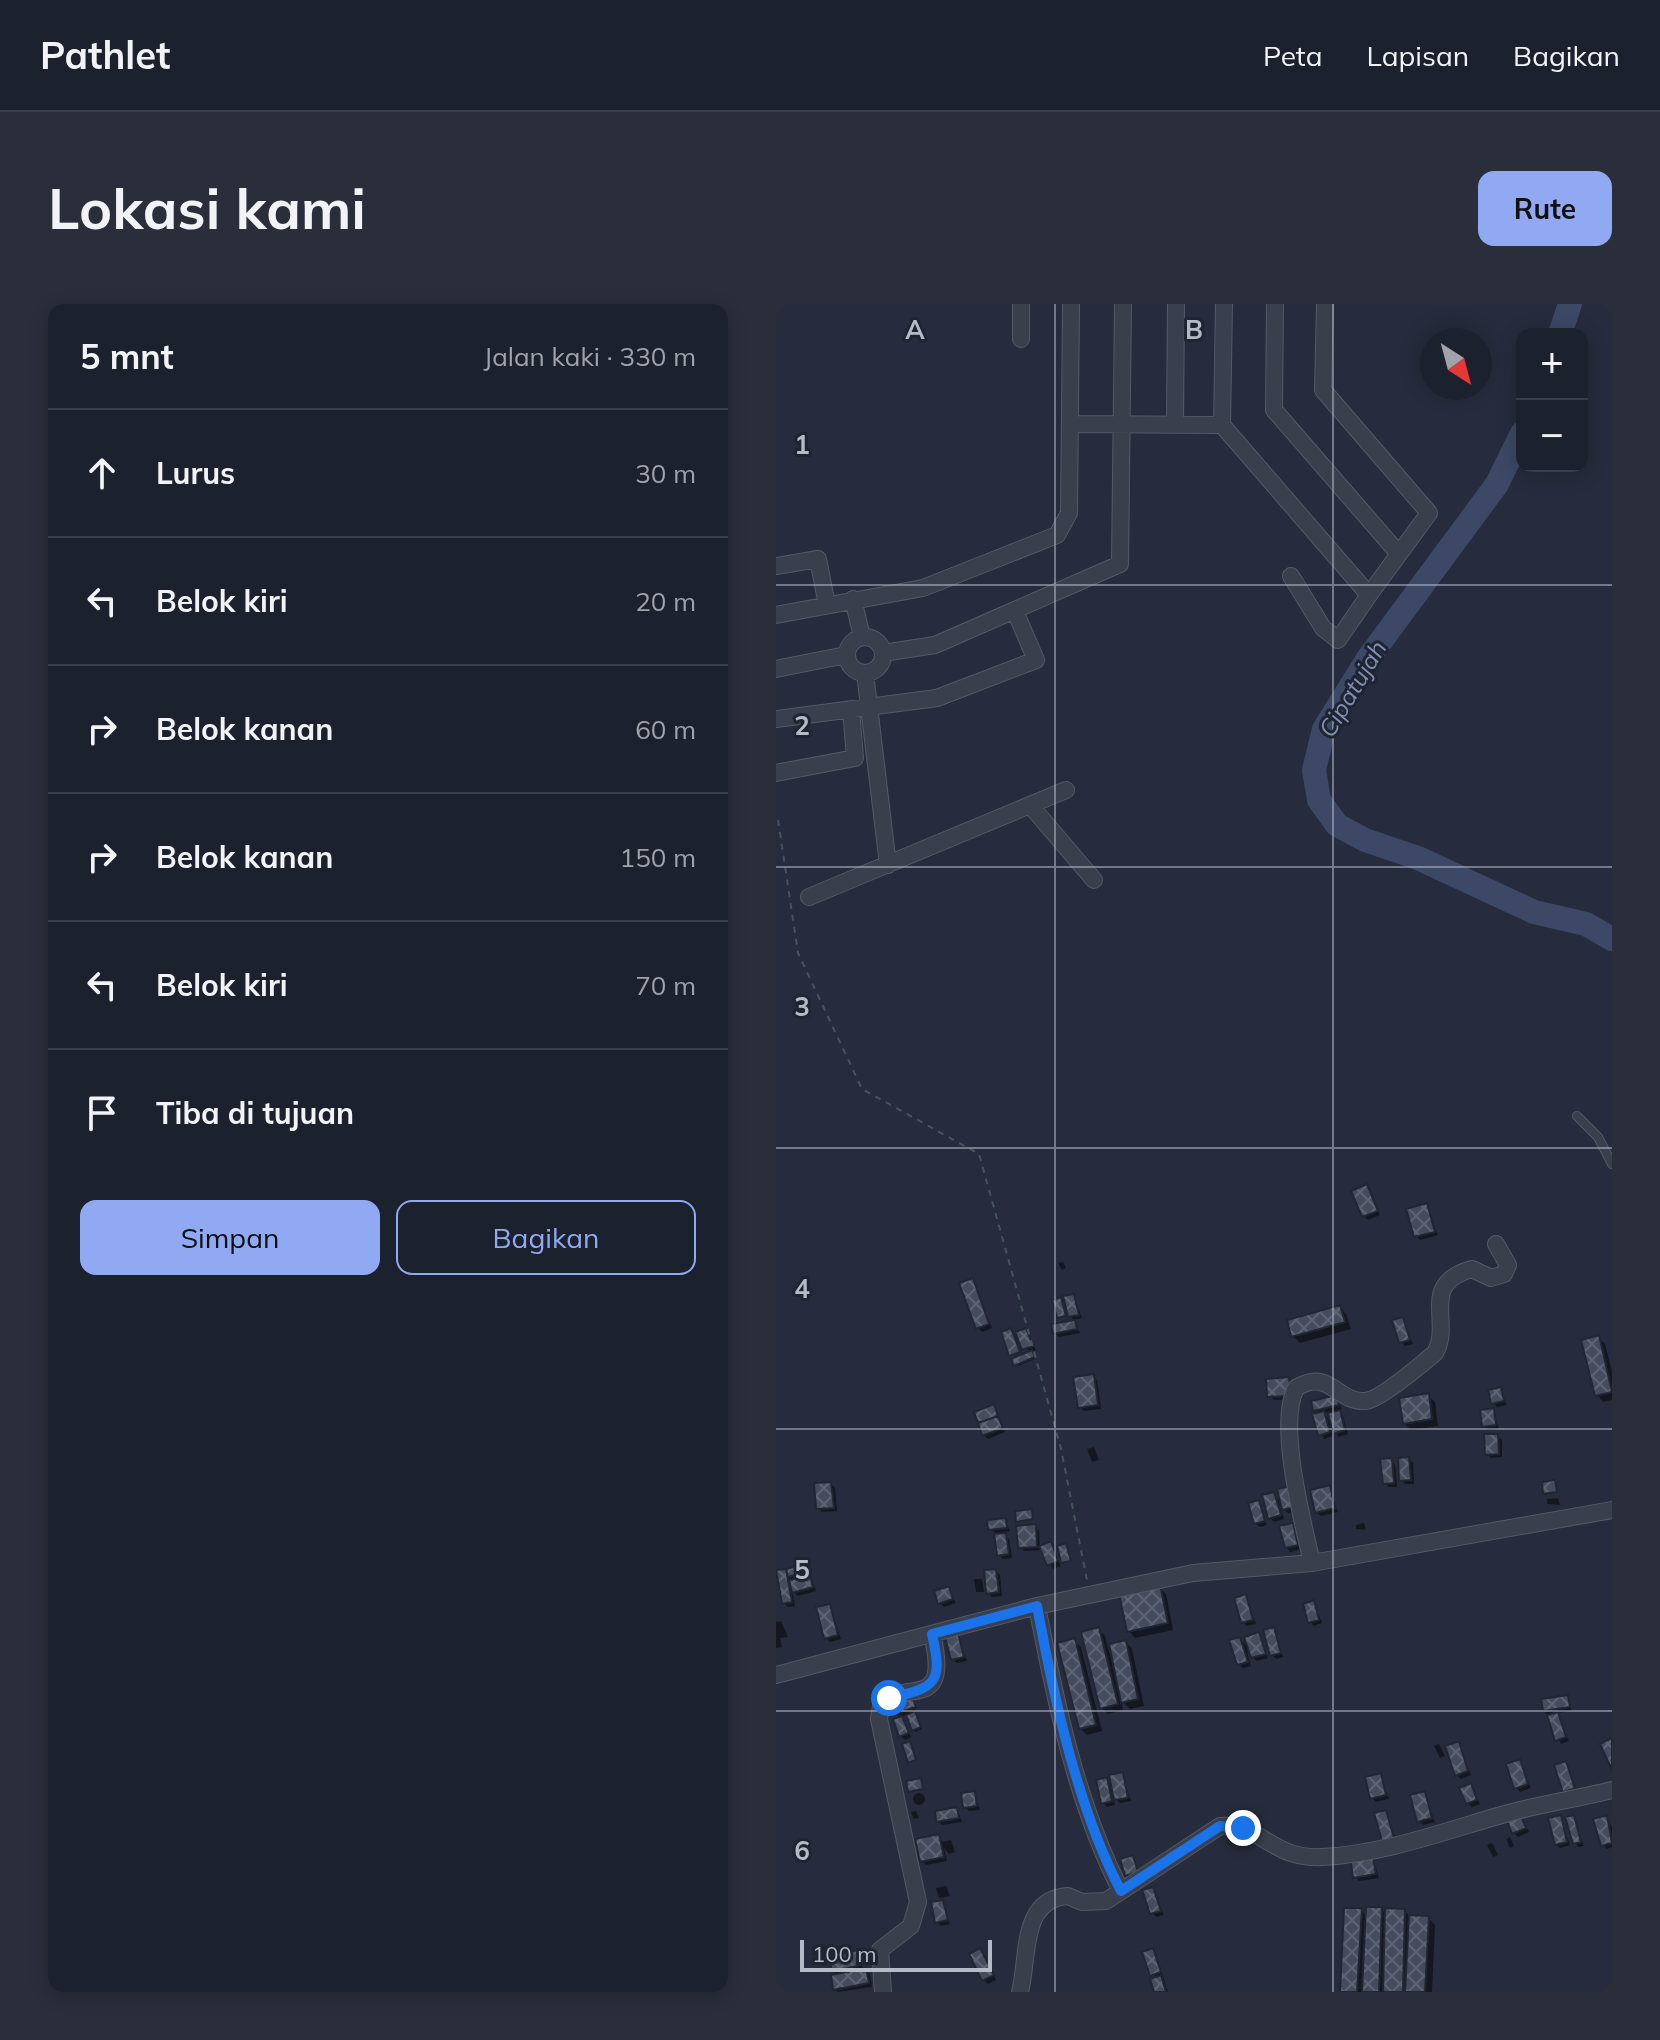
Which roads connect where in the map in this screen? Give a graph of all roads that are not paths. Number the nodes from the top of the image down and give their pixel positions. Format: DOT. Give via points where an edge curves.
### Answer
graph roads {
  1 [pos="1021,304"];
  2 [pos="1071,304"];
  3 [pos="1123,304"];
  4 [pos="1176,304"];
  5 [pos="1224,304"];
  6 [pos="1275,304"];
  7 [pos="1325,304"];
  8 [pos="1021,339"];
  9 [pos="1070,424"];
  10 [pos="1122,424"];
  11 [pos="1175,424"];
  12 [pos="1222,425"];
  13 [pos="1399,554"];
  14 [pos="776,566"];
  15 [pos="1291,576"];
  16 [pos="1369,595"];
  17 [pos="853,599"];
  18 [pos="827,605"];
  19 [pos="1015,611"];
  20 [pos="776,615"];
  21 [pos="862,637"];
  22 [pos="883,653"];
  23 [pos="846,655"];
  24 [pos="776,669"];
  25 [pos="865,673"];
  26 [pos="872,706"];
  27 [pos="851,709"];
  28 [pos="776,719"];
  29 [pos="776,773"];
  30 [pos="1066,790"];
  31 [pos="1030,805"];
  32 [pos="888,865"];
  33 [pos="1094,880"];
  34 [pos="809,897"];
  35 [pos="1577,1116"];
  36 [pos="1612,1164"];
  37 [pos="1496,1244"];
  38 [pos="1612,1510"];
  39 [pos="1312,1563"];
  40 [pos="1037,1606"];
  41 [pos="932,1634"];
  42 [pos="776,1675"];
  43 [pos="1612,1790"];
  44 [pos="1121,1891"];
  45 [pos="877,1991"];
  46 [pos="1020,1992"];
  1 -- 8 [label="street"];
  2 -- 9 [label="street"];
  3 -- 10 [label="street"];
  4 -- 11 [label="street"];
  5 -- 12 [label="street"];
  6 -- 13 [label="street" via="1274,410"];
  7 -- 13 [label="street" via="1323,390 1429,513"];
  9 -- 10 [label="street"];
  9 -- 17 [label="street" via="1069,513 1057,535 923,588"];
  10 -- 11 [label="street"];
  10 -- 19 [label="street" via="1120,564"];
  11 -- 12 [label="street"];
  12 -- 16 [label="street"];
  13 -- 16 [label="street"];
  14 -- 18 [label="street" via="818,559"];
  15 -- 16 [label="street" via="1323,628 1338,640"];
  17 -- 18 [label="street"];
  17 -- 21 [label="street"];
  18 -- 20 [label="street"];
  19 -- 22 [label="street" via="935,645"];
  19 -- 26 [label="street" via="1036,660 937,698"];
  21 -- 22 [label="street" via="875,640"];
  21 -- 23 [label="street"];
  22 -- 25 [label="street" via="880,665"];
  23 -- 24 [label="street"];
  23 -- 25 [label="street" via="850,666"];
  25 -- 26 [label="street"];
  26 -- 27 [label="street"];
  26 -- 32 [label="street"];
  27 -- 28 [label="street"];
  27 -- 29 [label="street" via="855,758"];
  30 -- 31 [label="street"];
  31 -- 32 [label="street"];
  31 -- 33 [label="street"];
  32 -- 34 [label="street"];
  35 -- 36 [label="lane" via="1598,1137"];
  37 -- 39 [label="street" via="1508,1265 1504,1274 1491,1278 1472,1269 1448,1282 1440,1297 1435,1353 1376,1398 1354,1400 1320,1381 1296,1388 1288,1413 1298,1502"];
  38 -- 39 [label="street"];
  39 -- 40 [label="street" via="1193,1573"];
  40 -- 41 [label="street"];
  40 -- 44 [label="street" via="1052,1689 1096,1836"];
  41 -- 42 [label="street"];
  41 -- 45 [label="street" via="939,1665 935,1678 916,1692 884,1701 879,1719 918,1902 911,1926 880,1950"];
  43 -- 44 [label="street" via="1403,1844 1324,1857 1296,1857 1243,1828 1220,1826"];
  44 -- 46 [label="street" via="1094,1904 1068,1896 1044,1903 1033,1918"];
}
